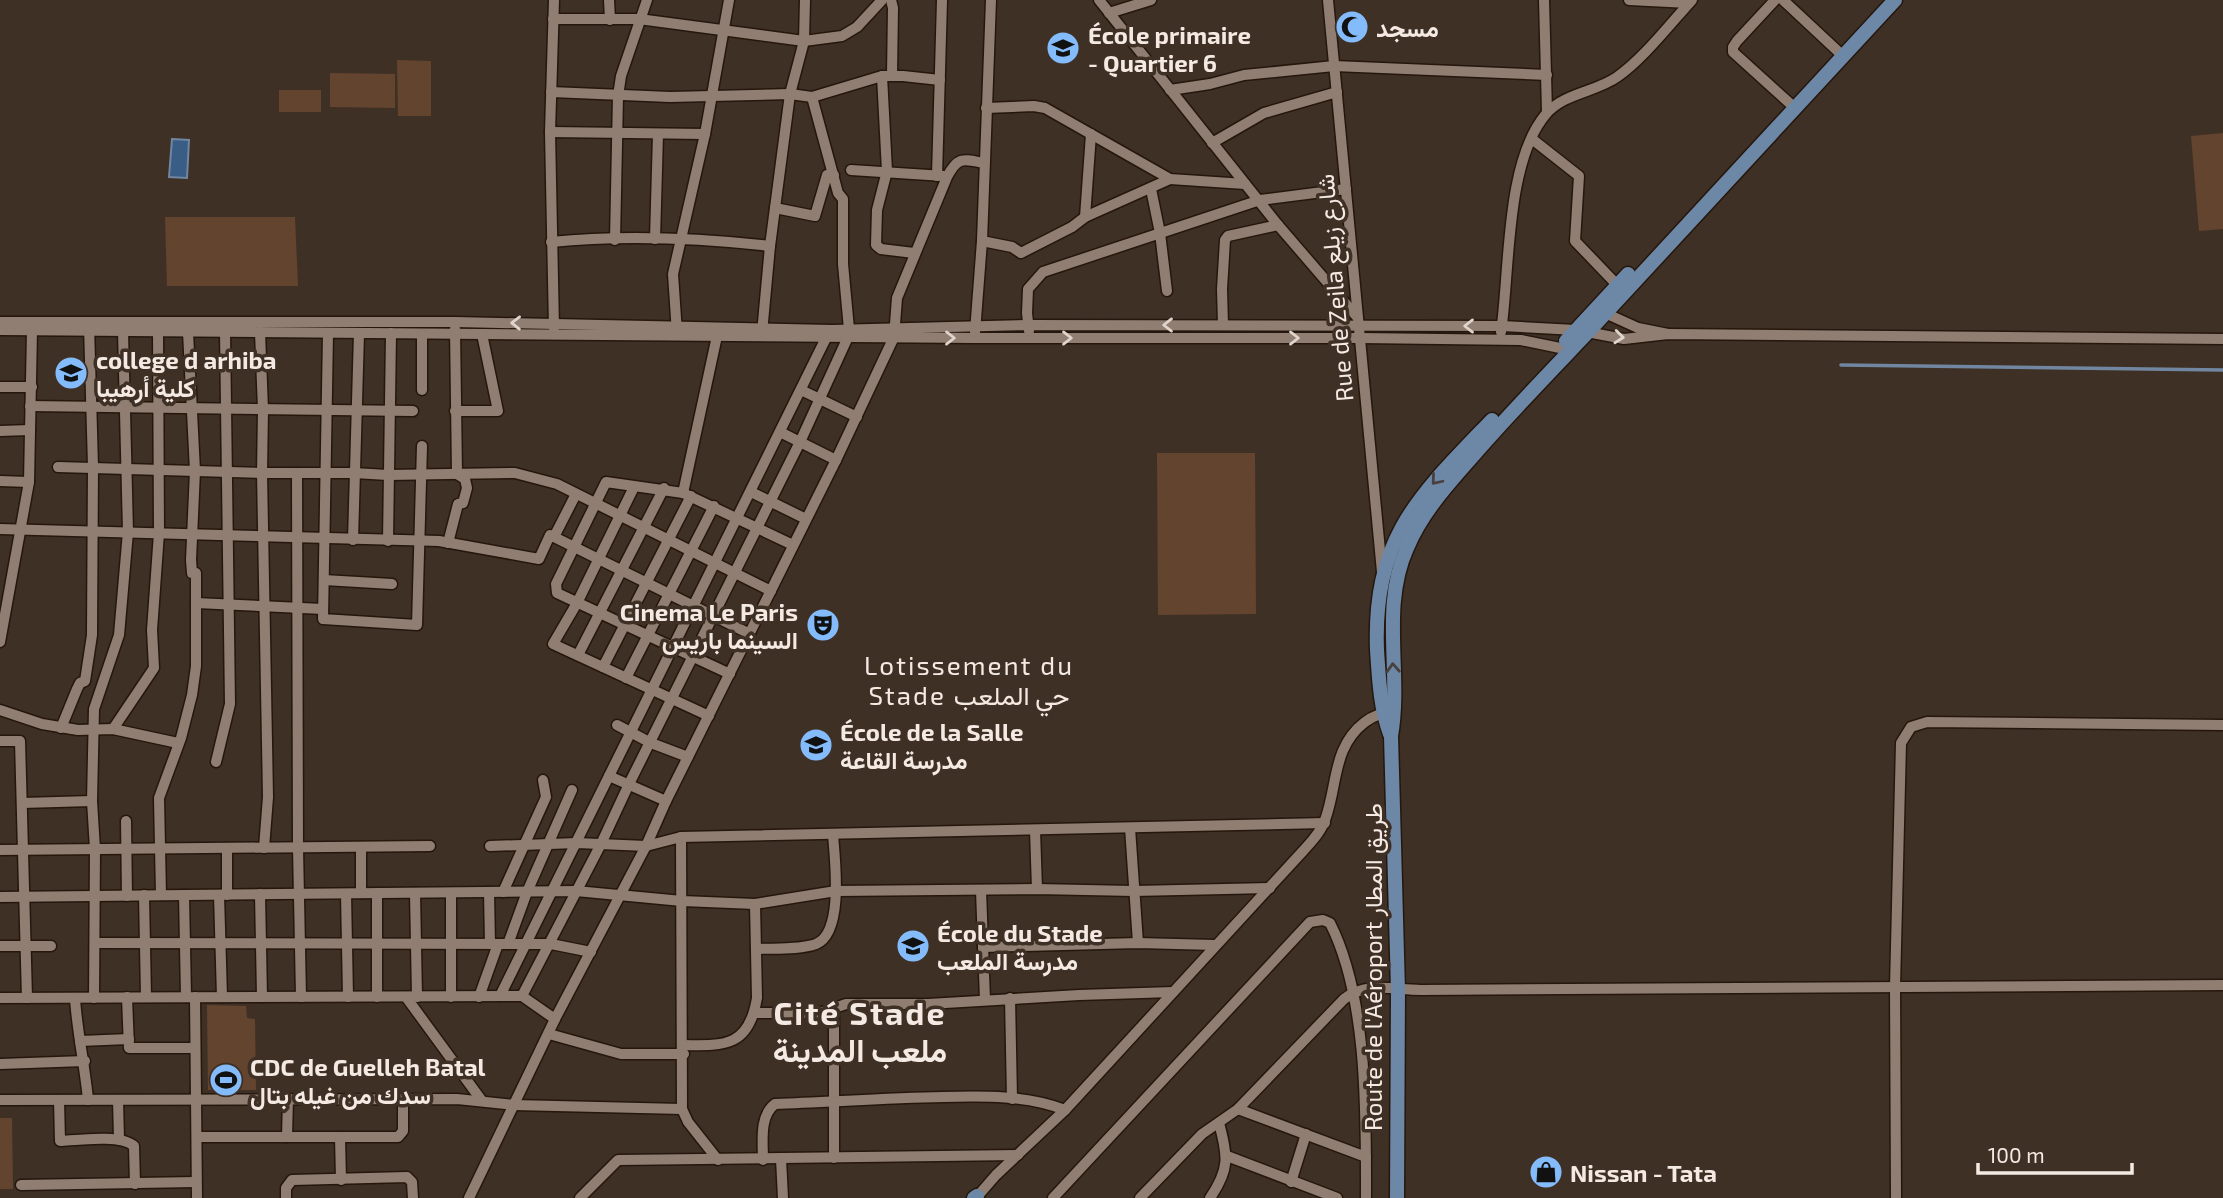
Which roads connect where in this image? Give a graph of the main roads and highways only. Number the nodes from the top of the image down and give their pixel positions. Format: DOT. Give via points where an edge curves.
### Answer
graph roads {
  1 [pos="1884,0"];
  2 [pos="1895,0"];
  3 [pos="1840,53"];
  4 [pos="1620,289"];
  5 [pos="1580,334"];
  6 [pos="1389,713"];
  7 [pos="1397,1198"];
  1 -- 3 [label="main road"];
  2 -- 3 [label="main road"];
  3 -- 4 [label="main road"];
  4 -- 5 [label="main road" via="1605,313"];
  4 -- 5 [label="main road" via="1589,315"];
  6 -- 5 [label="main road, one-way" via="1395,586 1406,548 1442,491"];
  5 -- 6 [label="main road, one-way" via="1560,348 1436,478 1402,523 1382,572 1378,599 1377,639"];
  6 -- 7 [label="main road, Route de l'Aéroport طريق المطار" via="1398,990"];
}
